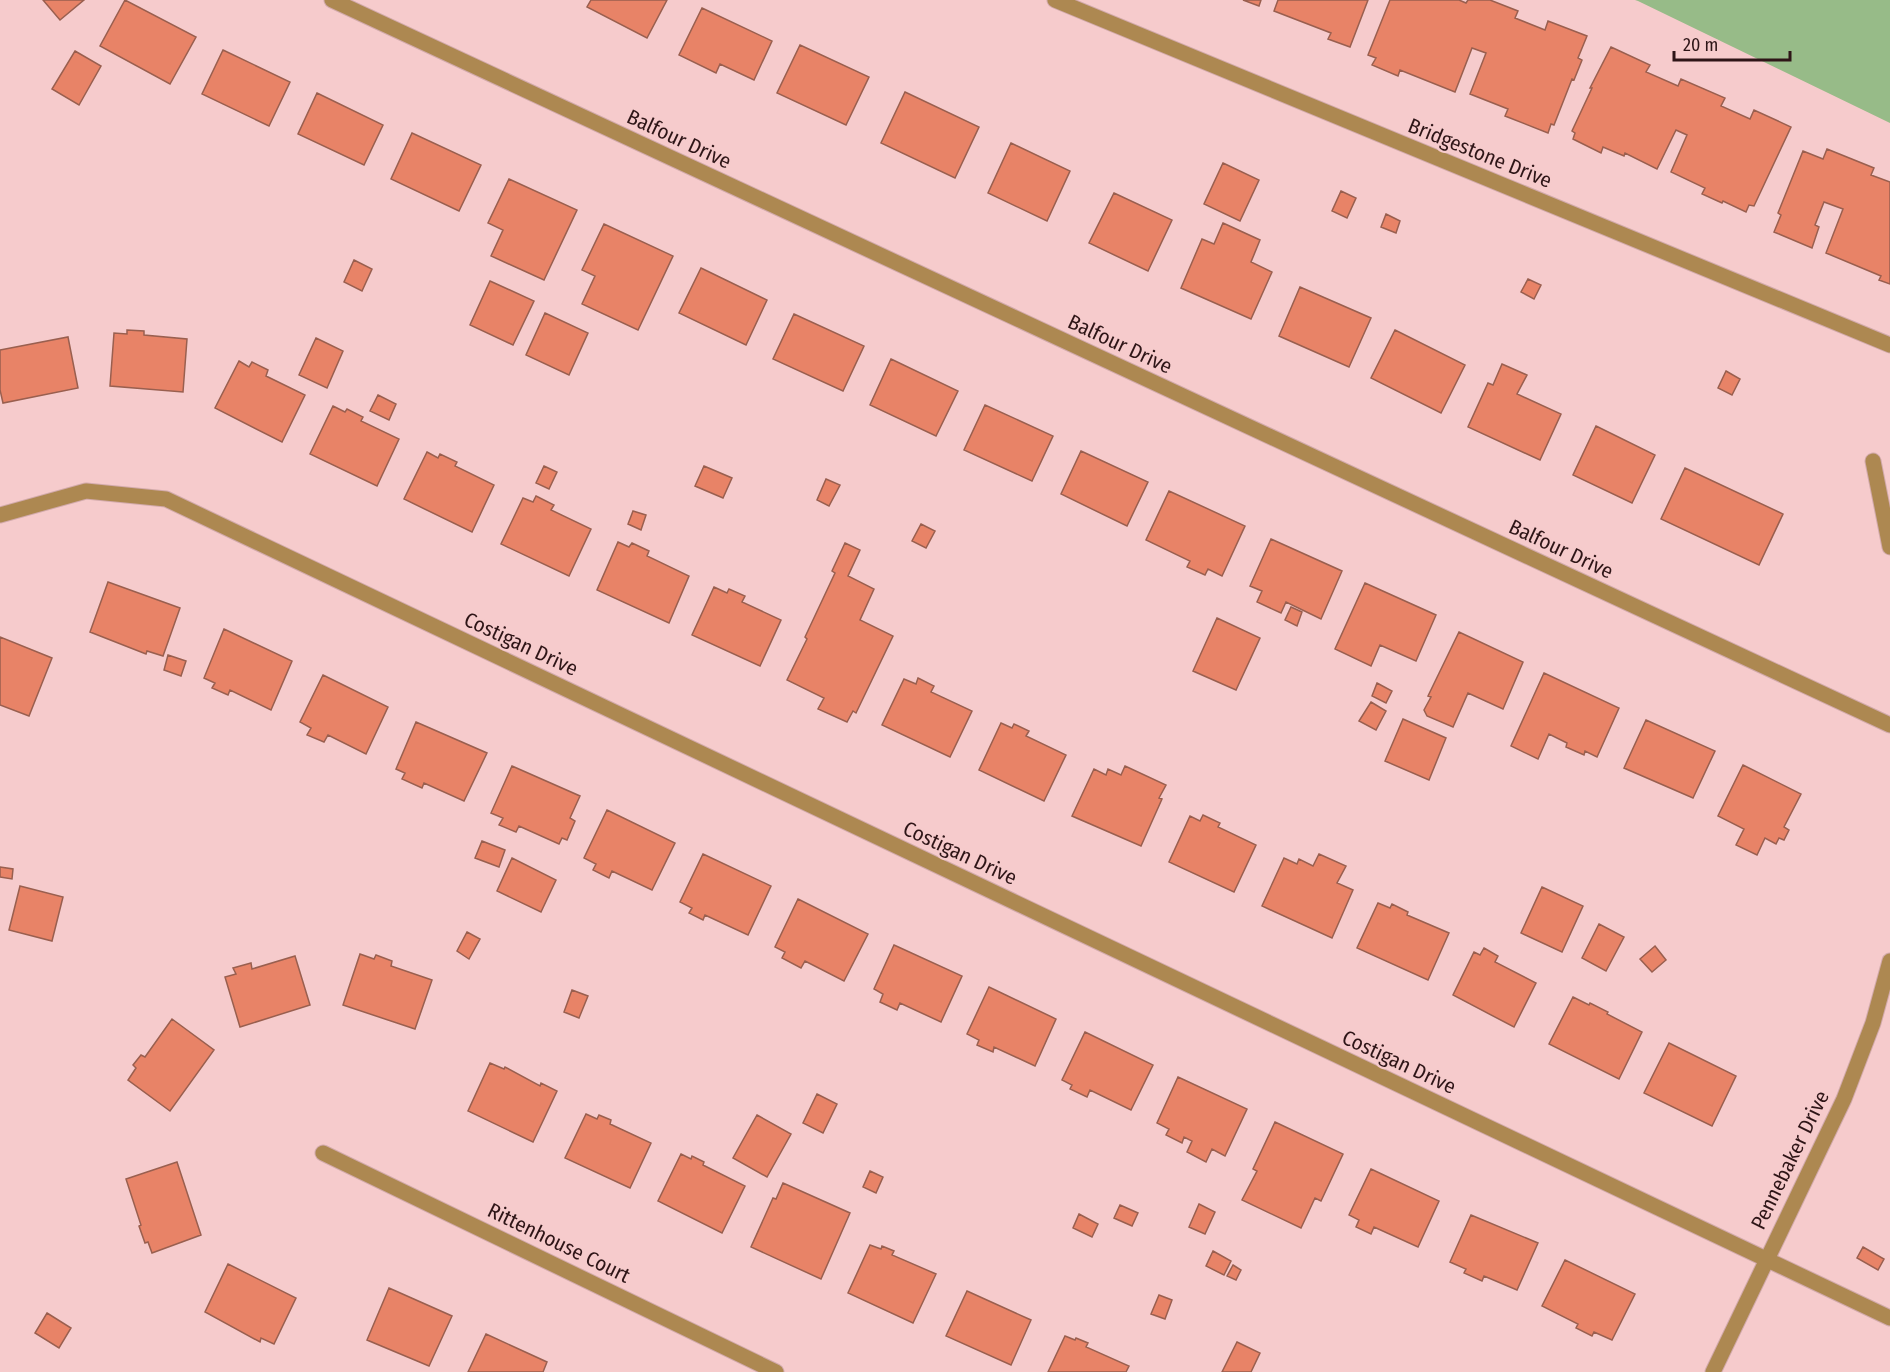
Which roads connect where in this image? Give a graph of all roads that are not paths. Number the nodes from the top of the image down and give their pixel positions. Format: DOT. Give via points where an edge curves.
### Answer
graph roads {
  1 [pos="332,0"];
  2 [pos="1055,0"];
  3 [pos="1890,345"];
  4 [pos="1873,461"];
  5 [pos="0,515"];
  6 [pos="1890,547"];
  7 [pos="1890,725"];
  8 [pos="1890,961"];
  9 [pos="323,1153"];
  10 [pos="1765,1259"];
  11 [pos="1890,1318"];
  12 [pos="776,1372"];
  13 [pos="1713,1372"];
  1 -- 7 [label="street, Balfour Drive"];
  2 -- 3 [label="street, Bridgestone Drive"];
  4 -- 6 [label="street"];
  5 -- 10 [label="street, Costigan Drive" via="86,491 166,499"];
  8 -- 10 [label="street, Pennebaker Drive" via="1873,1023 1844,1099"];
  9 -- 12 [label="street, Rittenhouse Court"];
  10 -- 11 [label="street, Costigan Drive"];
  10 -- 13 [label="street, Pennebaker Drive"];
}
